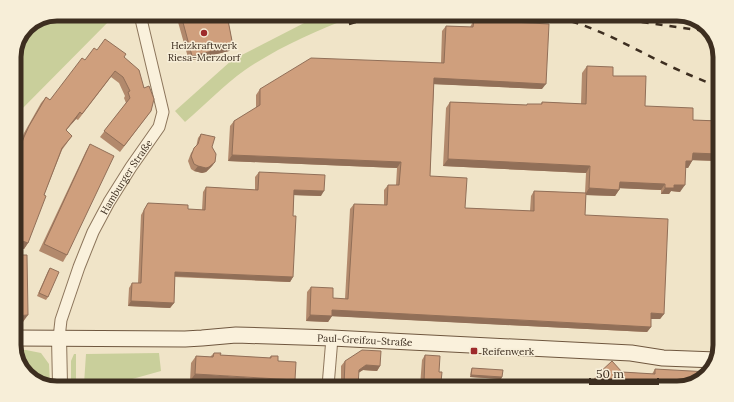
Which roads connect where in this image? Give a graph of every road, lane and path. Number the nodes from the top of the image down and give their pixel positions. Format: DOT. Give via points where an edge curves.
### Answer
graph roads {
  1 [pos="141,21"];
  2 [pos="21,338"];
  3 [pos="59,338"];
  4 [pos="332,338"];
  5 [pos="710,360"];
  6 [pos="60,381"];
  7 [pos="328,381"];
  1 -- 3 [label="street, Hamburger Straße" via="163,112 159,127 131,167 93,232 61,320"];
  2 -- 3 [label="main road, Paul-Greifzu-Straße"];
  3 -- 4 [label="main road, Paul-Greifzu-Straße" via="185,339 236,335"];
  3 -- 6 [label="street"];
  4 -- 5 [label="main road, Paul-Greifzu-Straße" via="631,353 664,358"];
  4 -- 7 [label="street"];
}
